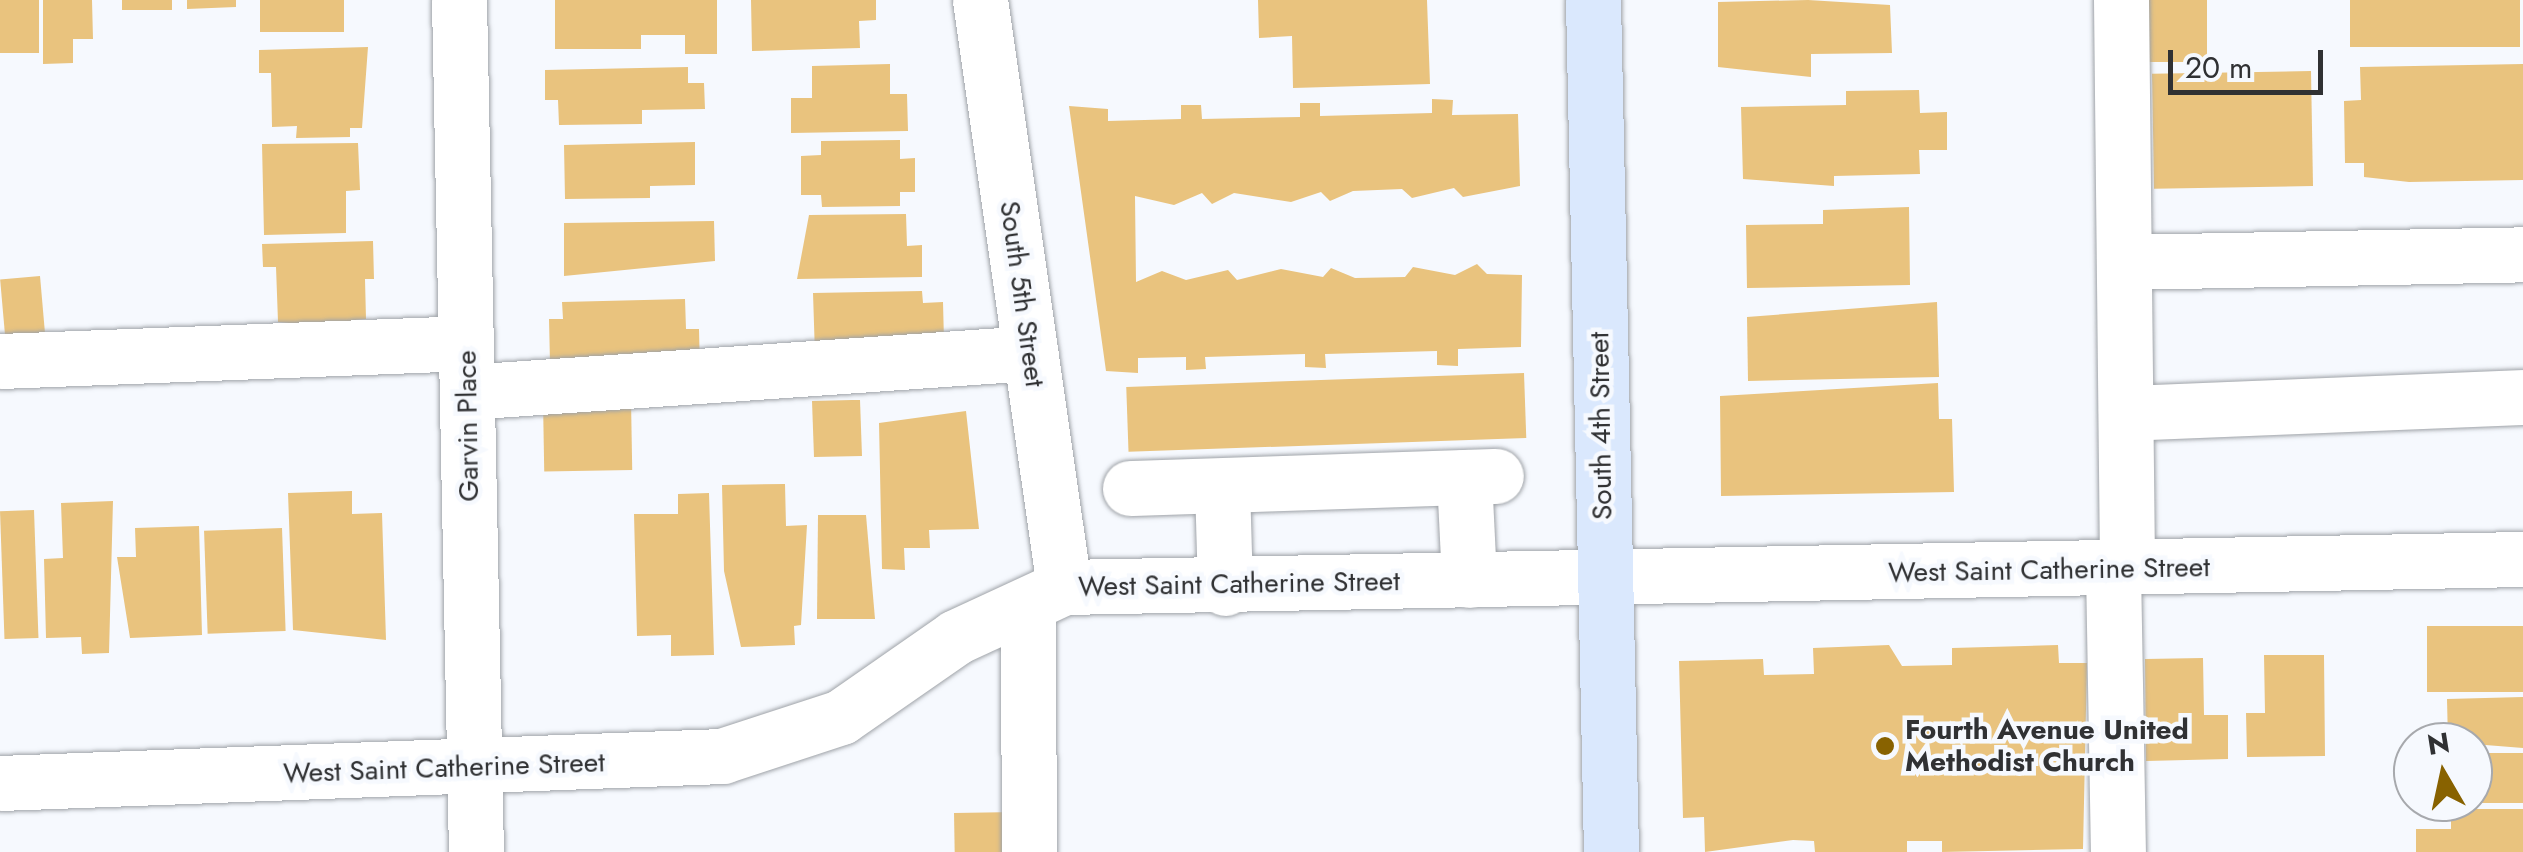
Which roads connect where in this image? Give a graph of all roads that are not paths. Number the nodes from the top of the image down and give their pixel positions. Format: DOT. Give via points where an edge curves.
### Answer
graph roads {
  1 [pos="459,0"];
  2 [pos="980,0"];
  3 [pos="1593,0"];
  4 [pos="2121,0"];
  5 [pos="2523,254"];
  6 [pos="2124,262"];
  7 [pos="1030,352"];
  8 [pos="0,361"];
  9 [pos="467,368"];
  10 [pos="2523,397"];
  11 [pos="2126,413"];
  12 [pos="1222,486"];
  13 [pos="1130,488"];
  14 [pos="2523,559"];
  15 [pos="2120,569"];
  16 [pos="1604,578"];
  17 [pos="1469,580"];
  18 [pos="1225,588"];
  19 [pos="1046,597"];
  20 [pos="475,766"];
  21 [pos="0,783"];
  22 [pos="476,852"];
  23 [pos="1029,852"];
  24 [pos="1612,852"];
  25 [pos="2118,852"];
  1 -- 9 [label="street, Garvin Place"];
  2 -- 7 [label="street, South 5th Street"];
  3 -- 16 [label="main road, South 4th Street"];
  4 -- 6 [label="street"];
  5 -- 6 [label="street"];
  6 -- 11 [label="street"];
  7 -- 9 [label="street"];
  7 -- 19 [label="street, South 5th Street"];
  8 -- 9 [label="street"];
  9 -- 20 [label="street, Garvin Place"];
  10 -- 11 [label="street"];
  11 -- 15 [label="street"];
  12 -- 13 [label="street"];
  12 -- 17 [label="street" via="1480,476"];
  12 -- 18 [label="street"];
  14 -- 15 [label="street, West Saint Catherine Street"];
  15 -- 16 [label="street, West Saint Catherine Street"];
  15 -- 25 [label="street"];
  16 -- 17 [label="street, West Saint Catherine Street"];
  16 -- 24 [label="main road, South 4th Street"];
  17 -- 18 [label="street, West Saint Catherine Street"];
  18 -- 19 [label="street, West Saint Catherine Street"];
  19 -- 20 [label="street, West Saint Catherine Street" via="956,636 841,717 763,748"];
  19 -- 23 [label="street, South 5th Street"];
  20 -- 21 [label="street, West Saint Catherine Street"];
  20 -- 22 [label="street, Garvin Place"];
}
